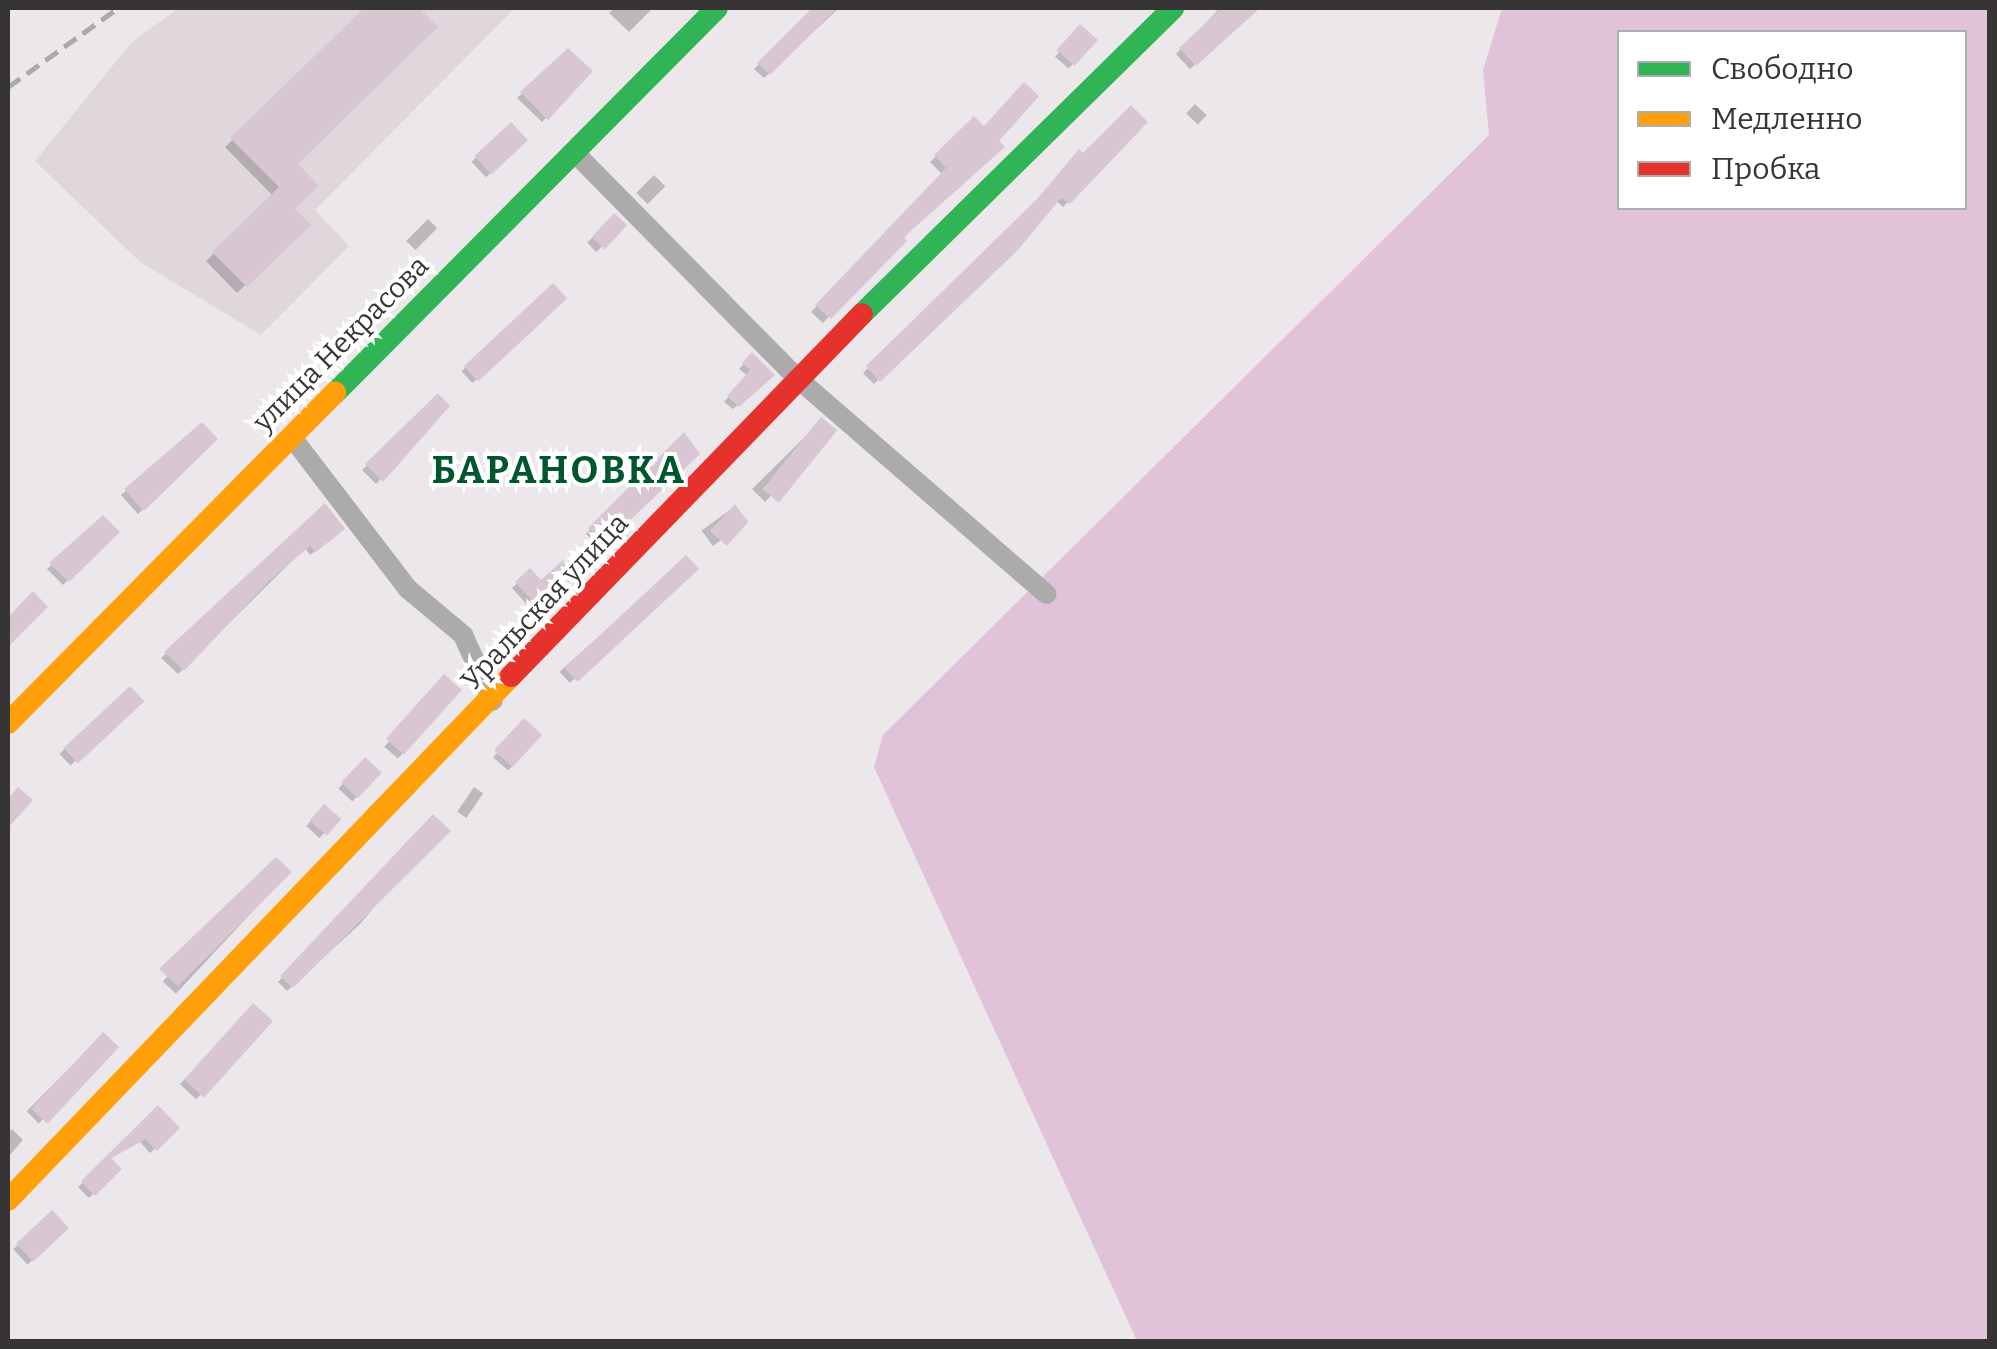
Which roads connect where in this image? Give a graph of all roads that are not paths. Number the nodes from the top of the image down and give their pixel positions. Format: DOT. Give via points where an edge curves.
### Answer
graph roads {
  1 [pos="717,8"];
  2 [pos="1172,8"];
  3 [pos="576,154"];
  4 [pos="798,378"];
  5 [pos="291,436"];
  6 [pos="1046,594"];
  7 [pos="493,701"];
  8 [pos="8,723"];
  9 [pos="8,1200"];
  1 -- 3 [label="street, улица Некрасова"];
  2 -- 4 [label="street, Уральская улица"];
  3 -- 4 [label="street"];
  3 -- 5 [label="street, улица Некрасова"];
  4 -- 6 [label="street"];
  4 -- 7 [label="street, Уральская улица"];
  5 -- 7 [label="street" via="408,589 463,635"];
  5 -- 8 [label="street, улица Некрасова"];
  7 -- 9 [label="street, Уральская улица"];
}
